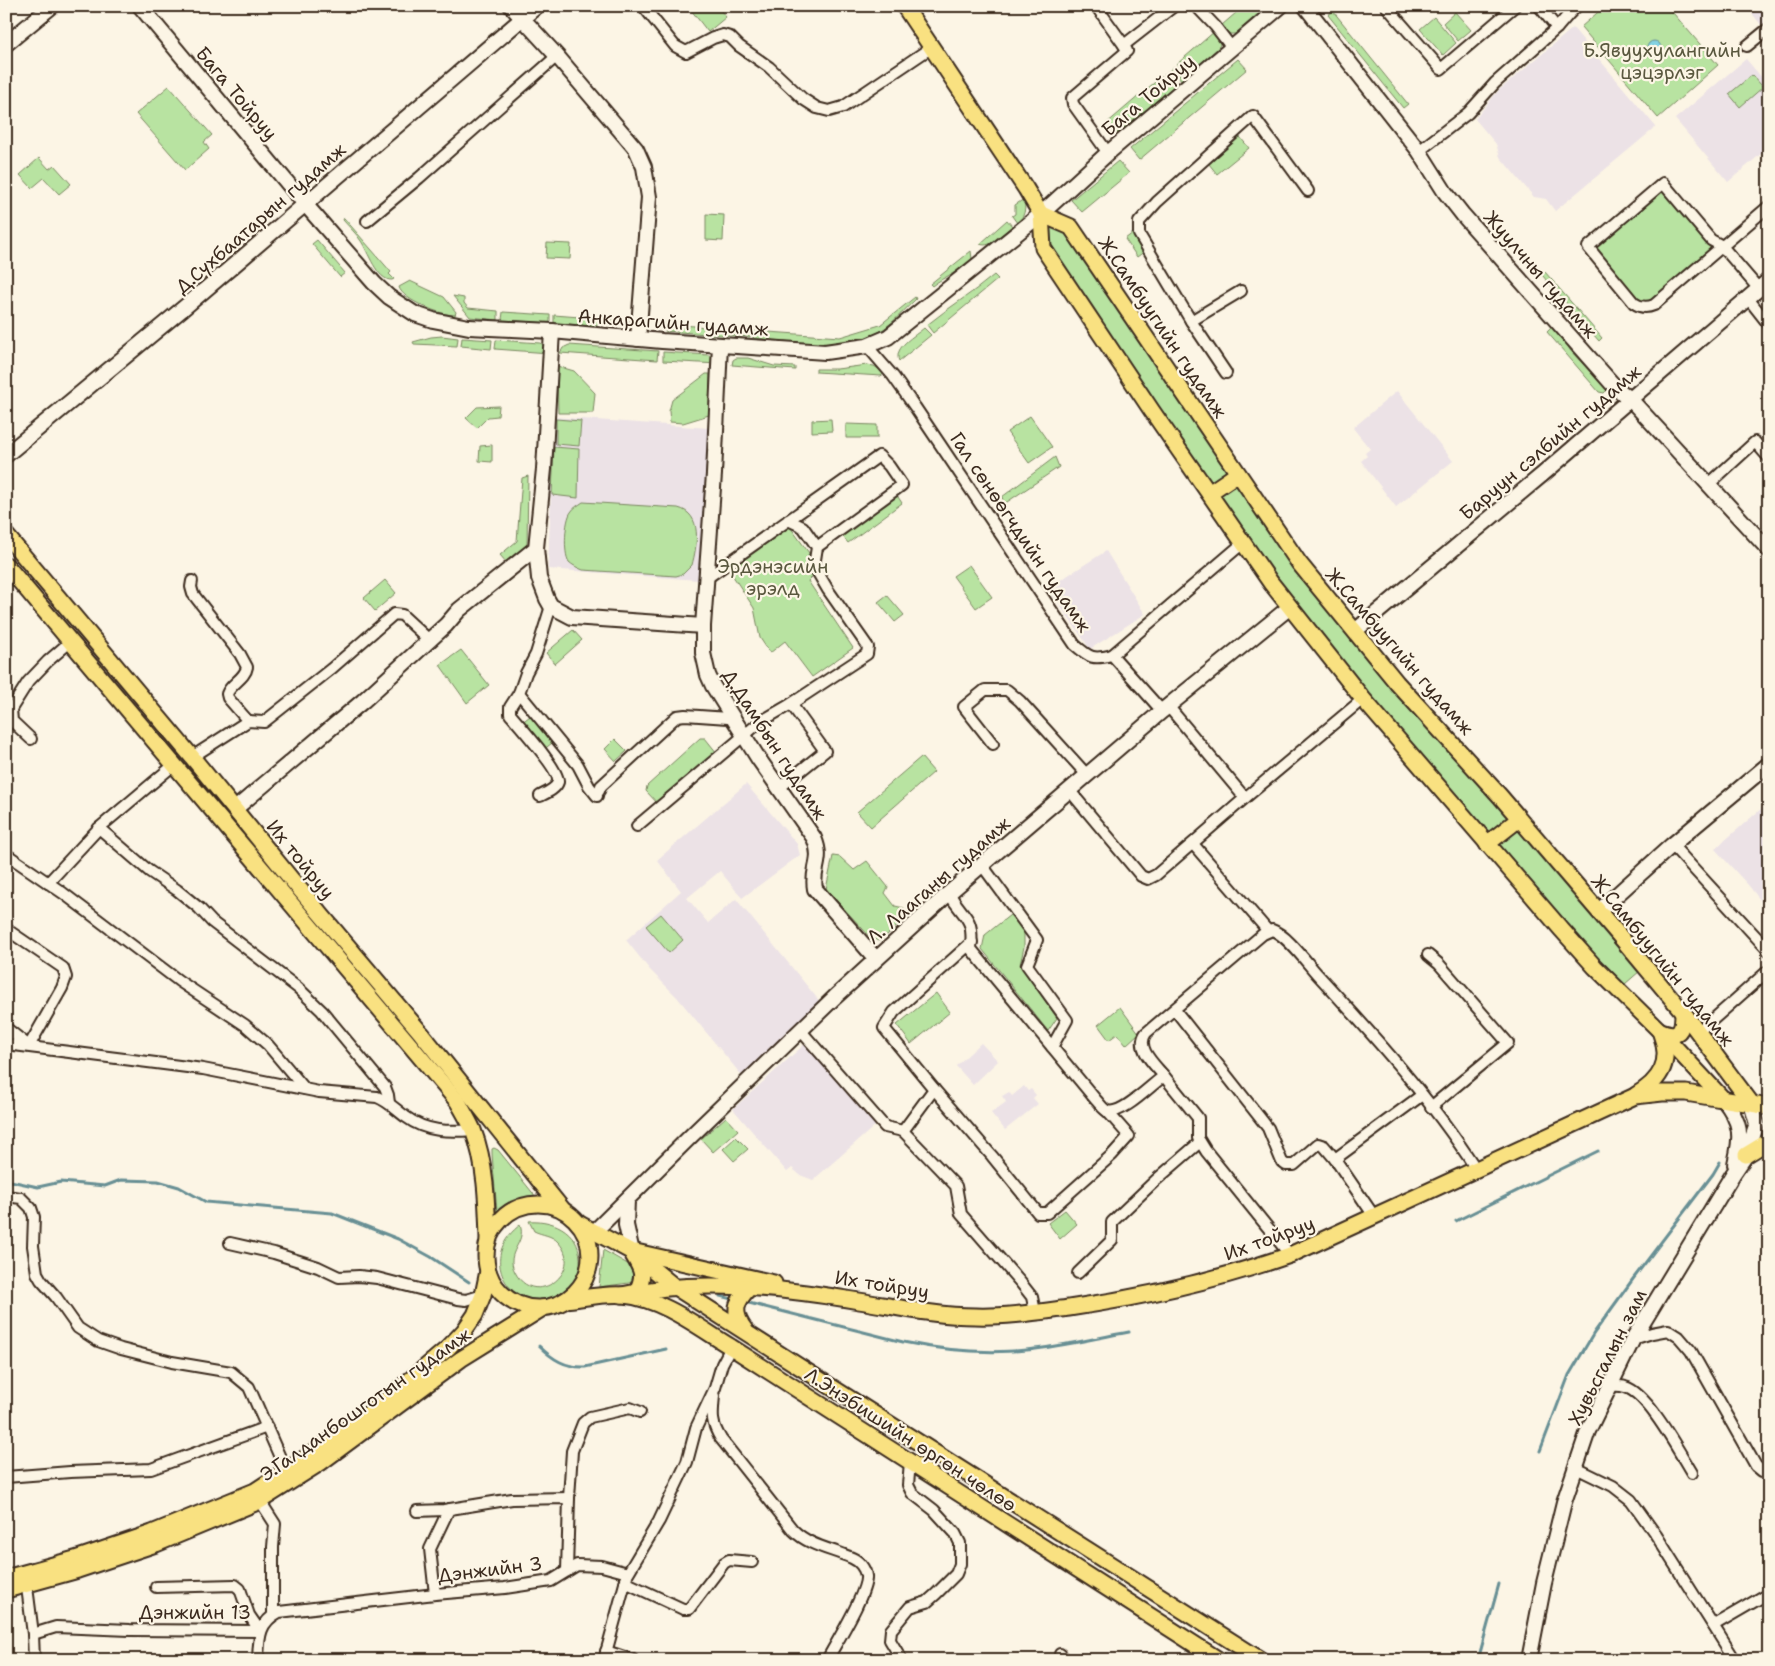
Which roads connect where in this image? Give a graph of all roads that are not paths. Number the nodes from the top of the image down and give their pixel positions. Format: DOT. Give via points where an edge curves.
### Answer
graph roads {
  1 [pos="52,6"];
  2 [pos="140,6"];
  3 [pos="511,6"];
  4 [pos="537,6"];
  5 [pos="644,6"];
  6 [pos="904,6"];
  7 [pos="1096,6"];
  8 [pos="1174,6"];
  9 [pos="1196,6"];
  10 [pos="1281,6"];
  11 [pos="1305,6"];
  12 [pos="1386,6"];
  13 [pos="1515,6"];
  14 [pos="1539,6"];
  15 [pos="1577,6"];
  16 [pos="523,18"];
  17 [pos="1558,28"];
  18 [pos="1769,28"];
  19 [pos="6,44"];
  20 [pos="1124,45"];
  21 [pos="1747,46"];
  22 [pos="932,47"];
  23 [pos="1232,48"];
  24 [pos="557,56"];
  25 [pos="1419,150"];
  26 [pos="1108,153"];
  27 [pos="1308,191"];
  28 [pos="305,204"];
  29 [pos="1769,206"];
  30 [pos="1041,214"];
  31 [pos="367,221"];
  32 [pos="1722,246"];
  33 [pos="1758,288"];
  34 [pos="1241,291"];
  35 [pos="1191,320"];
  36 [pos="1769,325"];
  37 [pos="552,331"];
  38 [pos="638,339"];
  39 [pos="720,345"];
  40 [pos="867,346"];
  41 [pos="1226,373"];
  42 [pos="1630,399"];
  43 [pos="6,455"];
  44 [pos="1769,458"];
  45 [pos="1237,474"];
  46 [pos="1709,484"];
  47 [pos="1209,493"];
  48 [pos="788,520"];
  49 [pos="6,535"];
  50 [pos="1243,543"];
  51 [pos="817,547"];
  52 [pos="536,548"];
  53 [pos="1769,550"];
  54 [pos="6,565"];
  55 [pos="707,578"];
  56 [pos="192,582"];
  57 [pos="551,606"];
  58 [pos="1290,607"];
  59 [pos="703,626"];
  60 [pos="1355,631"];
  61 [pos="428,639"];
  62 [pos="71,641"];
  63 [pos="1112,654"];
  64 [pos="519,693"];
  65 [pos="1363,699"];
  66 [pos="791,704"];
  67 [pos="1165,708"];
  68 [pos="732,717"];
  69 [pos="248,721"];
  70 [pos="9,723"];
  71 [pos="744,736"];
  72 [pos="31,738"];
  73 [pos="993,744"];
  74 [pos="192,757"];
  75 [pos="174,764"];
  76 [pos="1769,764"];
  77 [pos="1087,775"];
  78 [pos="779,788"];
  79 [pos="1070,791"];
  80 [pos="540,796"];
  81 [pos="1245,798"];
  82 [pos="235,809"];
  83 [pos="1519,818"];
  84 [pos="637,826"];
  85 [pos="99,828"];
  86 [pos="1192,844"];
  87 [pos="1487,844"];
  88 [pos="1672,845"];
  89 [pos="6,854"];
  90 [pos="982,865"];
  91 [pos="48,883"];
  92 [pos="949,893"];
  93 [pos="1598,911"];
  94 [pos="6,929"];
  95 [pos="1268,931"];
  96 [pos="972,942"];
  97 [pos="1769,951"];
  98 [pos="1428,955"];
  99 [pos="876,959"];
  100 [pos="1769,970"];
  101 [pos="1175,1010"];
  102 [pos="1683,1012"];
  103 [pos="6,1028"];
  104 [pos="1659,1030"];
  105 [pos="801,1031"];
  106 [pos="1697,1031"];
  107 [pos="6,1044"];
  108 [pos="29,1046"];
  109 [pos="1052,1047"];
  110 [pos="1718,1059"];
  111 [pos="1164,1076"];
  112 [pos="305,1089"];
  113 [pos="934,1089"];
  114 [pos="1422,1095"];
  115 [pos="1635,1096"];
  116 [pos="1724,1099"];
  117 [pos="1769,1100"];
  118 [pos="1751,1103"];
  119 [pos="388,1104"];
  120 [pos="1431,1107"];
  121 [pos="1769,1107"];
  122 [pos="1107,1111"];
  123 [pos="473,1130"];
  124 [pos="903,1131"];
  125 [pos="1769,1141"];
  126 [pos="1200,1142"];
  127 [pos="1746,1155"];
  128 [pos="1335,1159"];
  129 [pos="1476,1169"];
  130 [pos="1733,1174"];
  131 [pos="6,1196"];
  132 [pos="627,1200"];
  133 [pos="563,1210"];
  134 [pos="1374,1216"];
  135 [pos="580,1224"];
  136 [pos="595,1231"];
  137 [pos="488,1239"];
  138 [pos="230,1243"];
  139 [pos="632,1252"];
  140 [pos="1290,1255"];
  141 [pos="488,1271"];
  142 [pos="1078,1273"];
  143 [pos="675,1286"];
  144 [pos="749,1288"];
  145 [pos="637,1291"];
  146 [pos="802,1292"];
  147 [pos="622,1295"];
  148 [pos="483,1296"];
  149 [pos="566,1300"];
  150 [pos="543,1308"];
  151 [pos="1035,1312"];
  152 [pos="746,1331"];
  153 [pos="1633,1340"];
  154 [pos="730,1347"];
  155 [pos="1609,1386"];
  156 [pos="715,1388"];
  157 [pos="640,1412"];
  158 [pos="267,1427"];
  159 [pos="910,1462"];
  160 [pos="1576,1468"];
  161 [pos="286,1471"];
  162 [pos="1769,1472"];
  163 [pos="1692,1473"];
  164 [pos="6,1477"];
  165 [pos="258,1496"];
  166 [pos="569,1498"];
  167 [pos="449,1509"];
  168 [pos="417,1512"];
  169 [pos="752,1562"];
  170 [pos="567,1571"];
  171 [pos="6,1578"];
  172 [pos="627,1578"];
  173 [pos="26,1579"];
  174 [pos="156,1587"];
  175 [pos="6,1590"];
  176 [pos="1769,1593"];
  177 [pos="435,1594"];
  178 [pos="273,1615"];
  179 [pos="1714,1625"];
  180 [pos="260,1631"];
  181 [pos="33,1634"];
  182 [pos="605,1655"];
  183 [pos="34,1660"];
  184 [pos="258,1660"];
  185 [pos="633,1660"];
  186 [pos="827,1660"];
  187 [pos="902,1660"];
  188 [pos="1220,1660"];
  189 [pos="1261,1660"];
  190 [pos="1529,1660"];
  191 [pos="1735,1660"];
  1 -- 19 [label="main road"];
  2 -- 28 [label="main road, Бага Тойруу"];
  3 -- 16 [label="main road"];
  4 -- 16 [label="main road, Д.Сүхбаатарын гудамж"];
  5 -- 22 [label="street" via="675,46 686,52 723,35 769,67 803,99 829,111 843,107"];
  6 -- 22 [label="main road"];
  7 -- 20 [label="street"];
  8 -- 20 [label="street"];
  9 -- 23 [label="street"];
  10 -- 23 [label="main road, Бага Тойруу"];
  11 -- 25 [label="main road, Жуулчны гудамж"];
  12 -- 13 [label="street" via="1441,69"];
  14 -- 17 [label="street"];
  15 -- 17 [label="street"];
  16 -- 24 [label="main road"];
  16 -- 28 [label="main road, Д.Сүхбаатарын гудамж"];
  17 -- 25 [label="street" via="1494,83 1468,113"];
  18 -- 21 [label="street"];
  20 -- 26 [label="street" via="1127,51 1072,98 1072,104"];
  22 -- 30 [label="main road"];
  23 -- 26 [label="main road, Бага Тойруу"];
  24 -- 31 [label="street"];
  24 -- 38 [label="main road" via="636,149 644,167 649,197"];
  25 -- 42 [label="main road, Жуулчны гудамж" via="1463,215"];
  26 -- 30 [label="main road, Бага Тойруу"];
  27 -- 35 [label="street" via="1253,116 1157,202 1139,222 1139,234"];
  28 -- 37 [label="main road, Анкарагийн гудамж" via="374,283 415,314 455,325"];
  28 -- 43 [label="main road, Д.Сүхбаатарын гудамж"];
  29 -- 32 [label="street"];
  30 -- 40 [label="main road, Анкарагийн гудамж" via="888,337"];
  30 -- 45 [label="main road, Ж.Самбуугийн гудамж" via="1071,227"];
  30 -- 47 [label="main road" via="1043,248"];
  32 -- 32 [label="street" via="1711,240 1663,183 1588,247 1634,303 1644,307 1654,305"];
  32 -- 33 [label="street"];
  33 -- 36 [label="street"];
  33 -- 42 [label="main road, Баруун сэлбийн гудамж"];
  34 -- 35 [label="street"];
  35 -- 41 [label="street"];
  37 -- 38 [label="main road, Анкарагийн гудамж"];
  37 -- 52 [label="main road"];
  38 -- 39 [label="main road, Анкарагийн гудамж"];
  39 -- 40 [label="main road, Анкарагийн гудамж" via="825,352"];
  39 -- 55 [label="main road, Д.Дамбын гудамж"];
  40 -- 63 [label="street, Гал сөнөөгчдийн гудамж" via="915,407 1076,645 1088,656 1100,658"];
  42 -- 46 [label="main road, Жуулчны гудамж"];
  42 -- 60 [label="main road, Баруун сэлбийн гудамж"];
  44 -- 46 [label="street" via="1755,442"];
  45 -- 47 [label="main road"];
  45 -- 60 [label="main road, Ж.Самбуугийн гудамж" via="1298,563"];
  46 -- 53 [label="main road, Жуулчны гудамж"];
  47 -- 50 [label="main road"];
  48 -- 51 [label="street" via="803,527"];
  48 -- 51 [label="street" via="879,456 902,485"];
  48 -- 55 [label="street"];
  49 -- 74 [label="main road, Их тойруу"];
  50 -- 58 [label="main road"];
  50 -- 63 [label="street"];
  51 -- 66 [label="street" via="814,566 868,647 867,654"];
  52 -- 57 [label="main road" via="539,578"];
  52 -- 61 [label="main road"];
  54 -- 62 [label="main road, Их тойруу"];
  55 -- 59 [label="main road, Д.Дамбын гудамж"];
  56 -- 69 [label="street" via="193,594 247,667 227,694"];
  57 -- 59 [label="main road" via="572,617"];
  57 -- 64 [label="street"];
  58 -- 65 [label="main road"];
  58 -- 67 [label="main road, Л. Лааганы гудамж"];
  59 -- 68 [label="main road, Д.Дамбын гудамж" via="703,653 708,675"];
  60 -- 83 [label="main road, Ж.Самбуугийн гудамж" via="1397,683"];
  61 -- 69 [label="street" via="402,615 394,614 264,722"];
  61 -- 82 [label="main road" via="363,701"];
  62 -- 70 [label="street" via="28,682 11,709"];
  62 -- 75 [label="main road, Их тойруу"];
  63 -- 67 [label="street"];
  64 -- 68 [label="street" via="578,765 589,786 598,793 601,786 677,716"];
  64 -- 80 [label="street" via="510,707 510,714 548,760 558,780 552,790"];
  65 -- 81 [label="street"];
  65 -- 87 [label="main road"];
  66 -- 71 [label="street" via="760,722"];
  66 -- 78 [label="street" via="825,751"];
  67 -- 77 [label="main road, Л. Лааганы гудамж"];
  67 -- 81 [label="street"];
  68 -- 71 [label="main road, Д.Дамбын гудамж"];
  69 -- 74 [label="street"];
  70 -- 72 [label="street"];
  71 -- 78 [label="main road, Д.Дамбын гудамж"];
  71 -- 84 [label="street"];
  73 -- 77 [label="street" via="964,707 986,690 1007,690"];
  74 -- 82 [label="main road, Их тойруу"];
  75 -- 85 [label="street"];
  75 -- 123 [label="main road, Их тойруу" via="458,1102"];
  76 -- 88 [label="main road"];
  77 -- 79 [label="main road, Л. Лааганы гудамж"];
  78 -- 99 [label="main road, Д.Дамбын гудамж" via="818,848 813,881 815,889"];
  79 -- 86 [label="street" via="1145,878 1156,875"];
  79 -- 90 [label="main road, Л. Лааганы гудамж"];
  81 -- 86 [label="street"];
  82 -- 133 [label="main road, Их тойруу" via="433,1047"];
  83 -- 87 [label="main road"];
  83 -- 93 [label="main road, Ж.Самбуугийн гудамж"];
  85 -- 91 [label="street"];
  85 -- 119 [label="street" via="298,988 322,1011 385,1087"];
  86 -- 95 [label="street"];
  87 -- 104 [label="main road" via="1596,966"];
  88 -- 93 [label="main road"];
  88 -- 97 [label="street"];
  89 -- 91 [label="street"];
  90 -- 92 [label="main road, Л. Лааганы гудамж"];
  90 -- 109 [label="street" via="1037,940 1027,965 1067,1020"];
  91 -- 112 [label="street" via="179,981 245,1025 268,1044"];
  92 -- 96 [label="street" via="968,917"];
  92 -- 99 [label="main road, Л. Лааганы гудамж"];
  93 -- 102 [label="main road, Ж.Самбуугийн гудамж"];
  94 -- 108 [label="street" via="63,968 66,976"];
  95 -- 101 [label="street"];
  95 -- 114 [label="street" via="1276,932 1288,943 1354,1014"];
  96 -- 109 [label="street" via="971,949"];
  96 -- 113 [label="street" via="894,1012 884,1028"];
  98 -- 120 [label="street" via="1508,1043"];
  99 -- 105 [label="main road, Л. Лааганы гудамж"];
  100 -- 106 [label="street"];
  101 -- 111 [label="street" via="1146,1033 1142,1041 1143,1050"];
  101 -- 128 [label="street" via="1268,1128 1282,1162 1294,1165 1318,1144"];
  102 -- 104 [label="main road" via="1683,1024 1674,1035"];
  102 -- 106 [label="main road, Ж.Самбуугийн гудамж"];
  103 -- 108 [label="street"];
  104 -- 115 [label="main road" via="1665,1051 1663,1067 1655,1082"];
  104 -- 116 [label="main road"];
  105 -- 124 [label="street" via="885,1127"];
  105 -- 132 [label="main road, Л. Лааганы гудамж"];
  106 -- 110 [label="main road, Ж.Самбуугийн гудамж"];
  107 -- 108 [label="street"];
  108 -- 112 [label="street" via="203,1069"];
  109 -- 122 [label="street"];
  110 -- 117 [label="main road"];
  110 -- 118 [label="main road, Ж.Самбуугийн гудамж"];
  111 -- 122 [label="street" via="1122,1109"];
  111 -- 126 [label="street" via="1198,1118"];
  112 -- 119 [label="street" via="377,1097"];
  113 -- 122 [label="street" via="1042,1214 1047,1213 1129,1136"];
  113 -- 124 [label="street"];
  114 -- 120 [label="street"];
  114 -- 128 [label="street"];
  115 -- 116 [label="main road, Их тойруу" via="1686,1093"];
  115 -- 129 [label="main road, Их тойруу"];
  116 -- 118 [label="main road, Их тойруу"];
  116 -- 130 [label="main road" via="1734,1113 1739,1130"];
  118 -- 121 [label="main road"];
  118 -- 127 [label="main road, Хувьсгалын зам" via="1757,1124"];
  119 -- 123 [label="street" via="424,1127 447,1131"];
  120 -- 129 [label="street"];
  123 -- 137 [label="main road, Их тойруу" via="482,1166"];
  124 -- 151 [label="street" via="956,1186 960,1214 1032,1297"];
  125 -- 127 [label="main road"];
  126 -- 140 [label="street"];
  126 -- 142 [label="street" via="1112,1222 1112,1240"];
  127 -- 130 [label="main road, Хувьсгалын зам"];
  128 -- 134 [label="street"];
  129 -- 134 [label="main road, Их тойруу"];
  130 -- 153 [label="main road, Хувьсгалын зам"];
  131 -- 158 [label="street" via="21,1198 31,1208 37,1273 78,1328 98,1341 121,1349 231,1372 249,1387"];
  132 -- 136 [label="main road, Л. Лааганы гудамж"];
  132 -- 139 [label="main road" via="626,1226"];
  133 -- 135 [label="main road"];
  133 -- 137 [label="main road" via="549,1204 533,1203 519,1207 505,1214"];
  134 -- 140 [label="main road, Их тойруу"];
  135 -- 136 [label="main road, Их тойруу"];
  135 -- 149 [label="main road" via="588,1240 587,1274 579,1289"];
  136 -- 139 [label="main road, Их тойруу"];
  137 -- 141 [label="main road" via="485,1255"];
  138 -- 148 [label="street" via="274,1253 339,1277 377,1278 458,1299"];
  139 -- 143 [label="main road, Их тойруу"];
  139 -- 145 [label="main road" via="642,1270 642,1281"];
  139 -- 146 [label="main road, Их тойруу" via="765,1280"];
  140 -- 151 [label="main road, Их тойруу" via="1189,1286 1105,1303"];
  141 -- 148 [label="main road, Э.Галданбошготын гудамж"];
  141 -- 150 [label="main road" via="492,1282 509,1300 531,1308"];
  143 -- 144 [label="main road, Их тойруу"];
  143 -- 145 [label="main road"];
  143 -- 152 [label="main road, Л.Энэбишийн өргөн чөлөө"];
  144 -- 146 [label="main road, Их тойруу"];
  144 -- 152 [label="main road" via="736,1309 739,1322"];
  145 -- 147 [label="main road"];
  146 -- 151 [label="main road, Их тойруу" via="945,1314 976,1316"];
  147 -- 149 [label="main road, Л.Энэбишийн өргөн чөлөө"];
  147 -- 154 [label="main road, Л.Энэбишийн өргөн чөлөө" via="654,1303"];
  148 -- 161 [label="main road, Э.Галданбошготын гудамж" via="475,1315 448,1348 377,1408"];
  149 -- 150 [label="main road"];
  150 -- 165 [label="main road, Э.Галданбошготын гудамж" via="461,1359 320,1463"];
  152 -- 189 [label="main road, Л.Энэбишийн өргөн чөлөө"];
  153 -- 155 [label="main road, Хувьсгалын зам"];
  153 -- 162 [label="street" via="1668,1330 1682,1340 1756,1466"];
  154 -- 156 [label="street"];
  154 -- 159 [label="main road, Л.Энэбишийн өргөн чөлөө"];
  155 -- 160 [label="main road, Хувьсгалын зам" via="1588,1431"];
  155 -- 163 [label="street" via="1625,1387 1645,1402"];
  156 -- 172 [label="street" via="696,1428 687,1462"];
  156 -- 186 [label="street" via="713,1426 779,1514 799,1536 862,1565 866,1575 862,1592"];
  157 -- 166 [label="street" via="630,1408 590,1417 584,1423 572,1451"];
  158 -- 161 [label="street"];
  158 -- 164 [label="street" via="151,1469"];
  159 -- 187 [label="street" via="908,1485 912,1493 934,1510 955,1533 960,1542 960,1564 956,1574 936,1594 927,1602 910,1607 891,1630 890,1640"];
  159 -- 188 [label="main road, Л.Энэбишийн өргөн чөлөө"];
  160 -- 179 [label="street" via="1613,1486 1631,1500"];
  160 -- 190 [label="main road, Хувьсгалын зам" via="1546,1575"];
  161 -- 165 [label="main road, Э.Галданбошготын гудамж"];
  165 -- 173 [label="main road, Э.Галданбошготын гудамж"];
  165 -- 178 [label="street" via="275,1524"];
  166 -- 167 [label="street" via="512,1499"];
  166 -- 170 [label="street"];
  167 -- 168 [label="street"];
  167 -- 177 [label="street" via="430,1549"];
  169 -- 172 [label="street, Дэнжийн 3" via="729,1560 724,1563 689,1609"];
  170 -- 172 [label="street, Дэнжийн 3" via="577,1565 602,1566"];
  170 -- 177 [label="street, Дэнжийн 3" via="551,1581"];
  171 -- 173 [label="main road, Э.Галданбошготын гудамж"];
  172 -- 182 [label="street"];
  173 -- 175 [label="main road, Э.Галданбошготын гудамж"];
  173 -- 181 [label="street"];
  174 -- 180 [label="street, Дэнжийн 13" via="235,1585"];
  176 -- 179 [label="street"];
  177 -- 178 [label="street, Дэнжийн 3"];
  178 -- 180 [label="street"];
  179 -- 191 [label="street"];
  180 -- 181 [label="street, Дэнжийн 13" via="56,1627"];
  180 -- 184 [label="street"];
  181 -- 183 [label="street"];
  182 -- 185 [label="street"];
}
